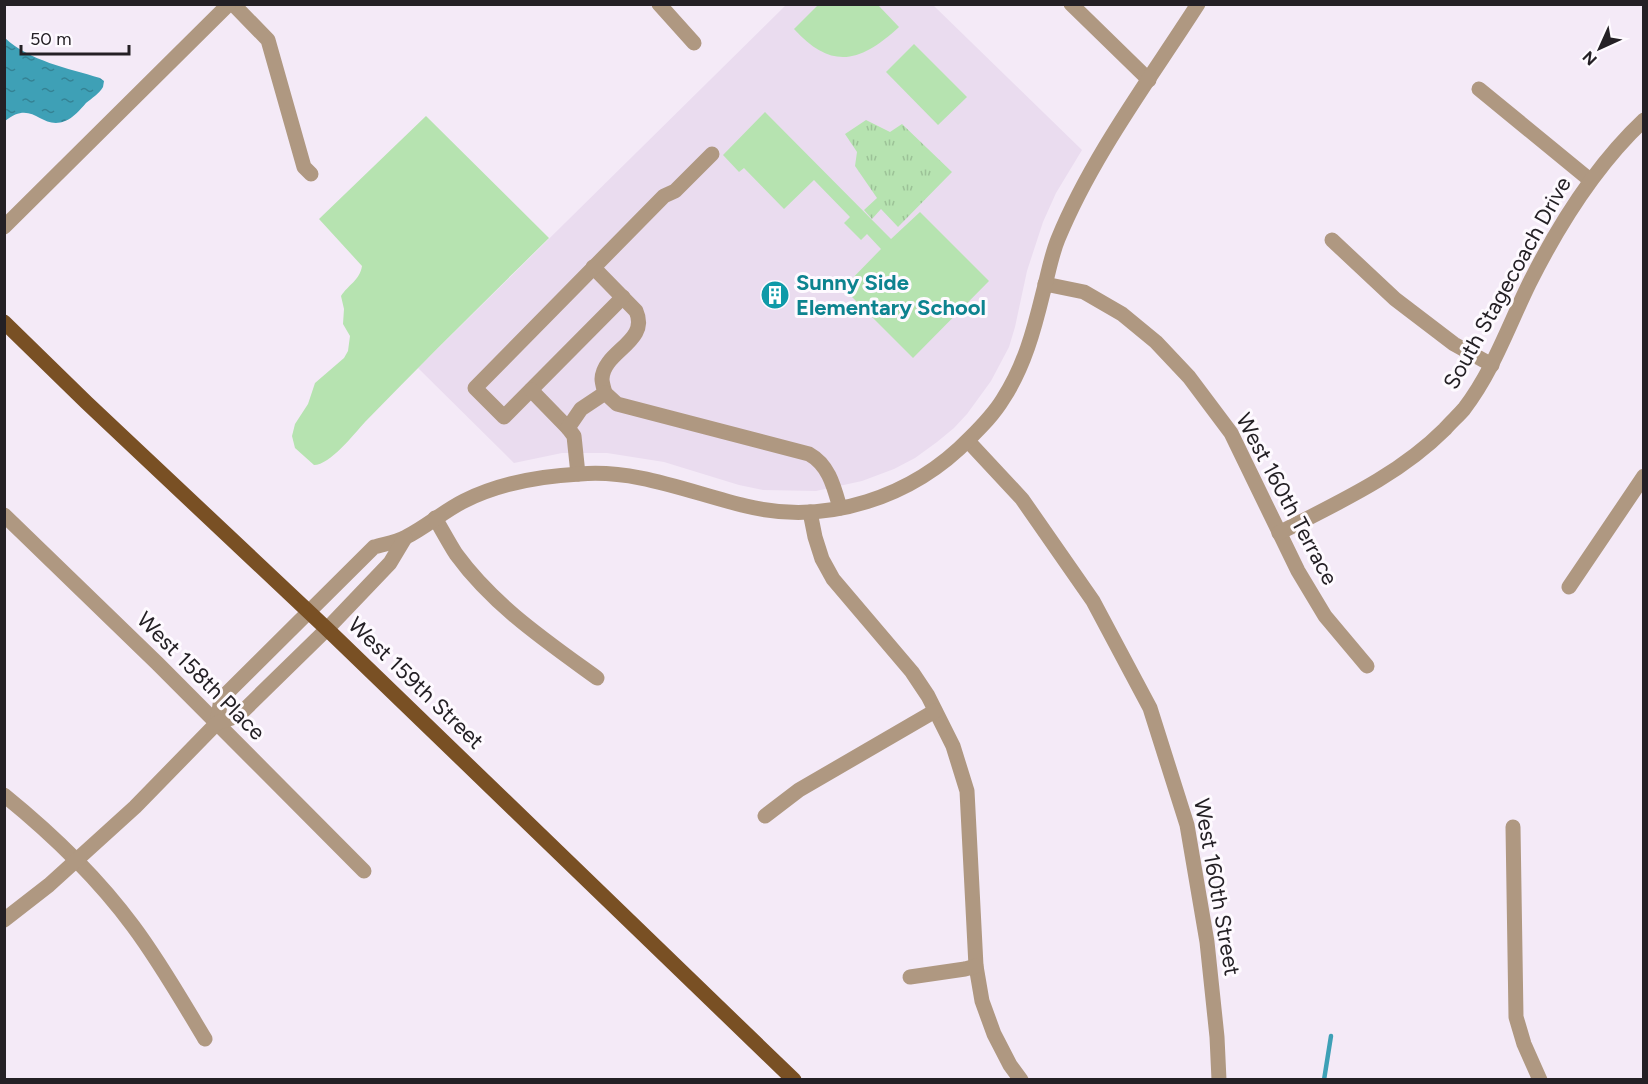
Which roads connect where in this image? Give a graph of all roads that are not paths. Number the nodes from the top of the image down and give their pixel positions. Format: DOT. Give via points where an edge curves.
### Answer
graph roads {
  1 [pos="231,4"];
  2 [pos="659,4"];
  3 [pos="1071,4"];
  4 [pos="1198,4"];
  5 [pos="694,43"];
  6 [pos="1149,80"];
  7 [pos="1479,89"];
  8 [pos="1644,120"];
  9 [pos="712,154"];
  10 [pos="310,174"];
  11 [pos="1590,180"];
  12 [pos="4,227"];
  13 [pos="1332,240"];
  14 [pos="592,267"];
  15 [pos="1045,284"];
  16 [pos="623,297"];
  17 [pos="4,322"];
  18 [pos="1492,365"];
  19 [pos="531,390"];
  20 [pos="604,393"];
  21 [pos="568,428"];
  22 [pos="968,441"];
  23 [pos="578,474"];
  24 [pos="1644,476"];
  25 [pos="840,508"];
  26 [pos="810,512"];
  27 [pos="4,515"];
  28 [pos="435,518"];
  29 [pos="1279,533"];
  30 [pos="405,538"];
  31 [pos="1569,587"];
  32 [pos="309,612"];
  33 [pos="327,629"];
  34 [pos="1367,666"];
  35 [pos="597,678"];
  36 [pos="935,711"];
  37 [pos="217,723"];
  38 [pos="4,795"];
  39 [pos="765,816"];
  40 [pos="1513,826"];
  41 [pos="77,860"];
  42 [pos="364,871"];
  43 [pos="4,920"];
  44 [pos="976,966"];
  45 [pos="910,977"];
  46 [pos="205,1039"];
  47 [pos="794,1080"];
  48 [pos="1021,1080"];
  49 [pos="1219,1080"];
  50 [pos="1540,1080"];
  1 -- 10 [label="street" via="268,40 304,167"];
  1 -- 12 [label="street"];
  2 -- 5 [label="street"];
  3 -- 6 [label="street"];
  4 -- 6 [label="street"];
  6 -- 15 [label="street" via="1079,192 1057,242"];
  7 -- 11 [label="street"];
  8 -- 11 [label="street, South Stagecoach Drive"];
  9 -- 14 [label="street"];
  11 -- 18 [label="street, South Stagecoach Drive" via="1530,283"];
  13 -- 18 [label="street" via="1395,299 1454,344"];
  14 -- 16 [label="street"];
  14 -- 19 [label="street" via="475,388 504,417"];
  15 -- 22 [label="street" via="1015,378 991,417"];
  15 -- 29 [label="street, West 160th Terrace" via="1084,292 1122,314 1189,377 1231,433"];
  16 -- 19 [label="street"];
  16 -- 20 [label="street" via="636,310 638,327 604,368"];
  17 -- 32 [label="main road, West 159th Street"];
  18 -- 29 [label="street, South Stagecoach Drive" via="1463,410 1426,448 1378,482"];
  19 -- 21 [label="street"];
  20 -- 21 [label="street" via="581,409"];
  20 -- 25 [label="street" via="617,404 808,454 825,467"];
  21 -- 23 [label="street" via="574,436"];
  22 -- 25 [label="street" via="906,487"];
  22 -- 49 [label="street, West 160th Street" via="1022,499 1093,601 1150,708 1187,825 1207,942"];
  23 -- 26 [label="street" via="643,479 772,511"];
  23 -- 28 [label="street" via="509,484 465,500"];
  24 -- 31 [label="street"];
  25 -- 26 [label="street"];
  26 -- 36 [label="street" via="822,559 833,579 912,672"];
  27 -- 37 [label="street, West 158th Place"];
  28 -- 30 [label="street"];
  28 -- 35 [label="street" via="456,554 493,597 525,626"];
  29 -- 34 [label="street, West 160th Terrace" via="1325,616"];
  30 -- 32 [label="street" via="374,547"];
  30 -- 33 [label="street" via="390,563"];
  32 -- 33 [label="main road, West 159th Street"];
  32 -- 37 [label="street" via="221,699"];
  33 -- 37 [label="street" via="238,716"];
  33 -- 47 [label="main road, West 159th Street"];
  36 -- 39 [label="street" via="799,790"];
  36 -- 44 [label="street" via="953,746 967,791"];
  37 -- 41 [label="street"];
  37 -- 42 [label="street, West 158th Place"];
  38 -- 41 [label="street"];
  40 -- 50 [label="street" via="1516,1017"];
  41 -- 43 [label="street"];
  41 -- 46 [label="street" via="132,925"];
  44 -- 45 [label="street"];
  44 -- 48 [label="street" via="994,1034"];
}
